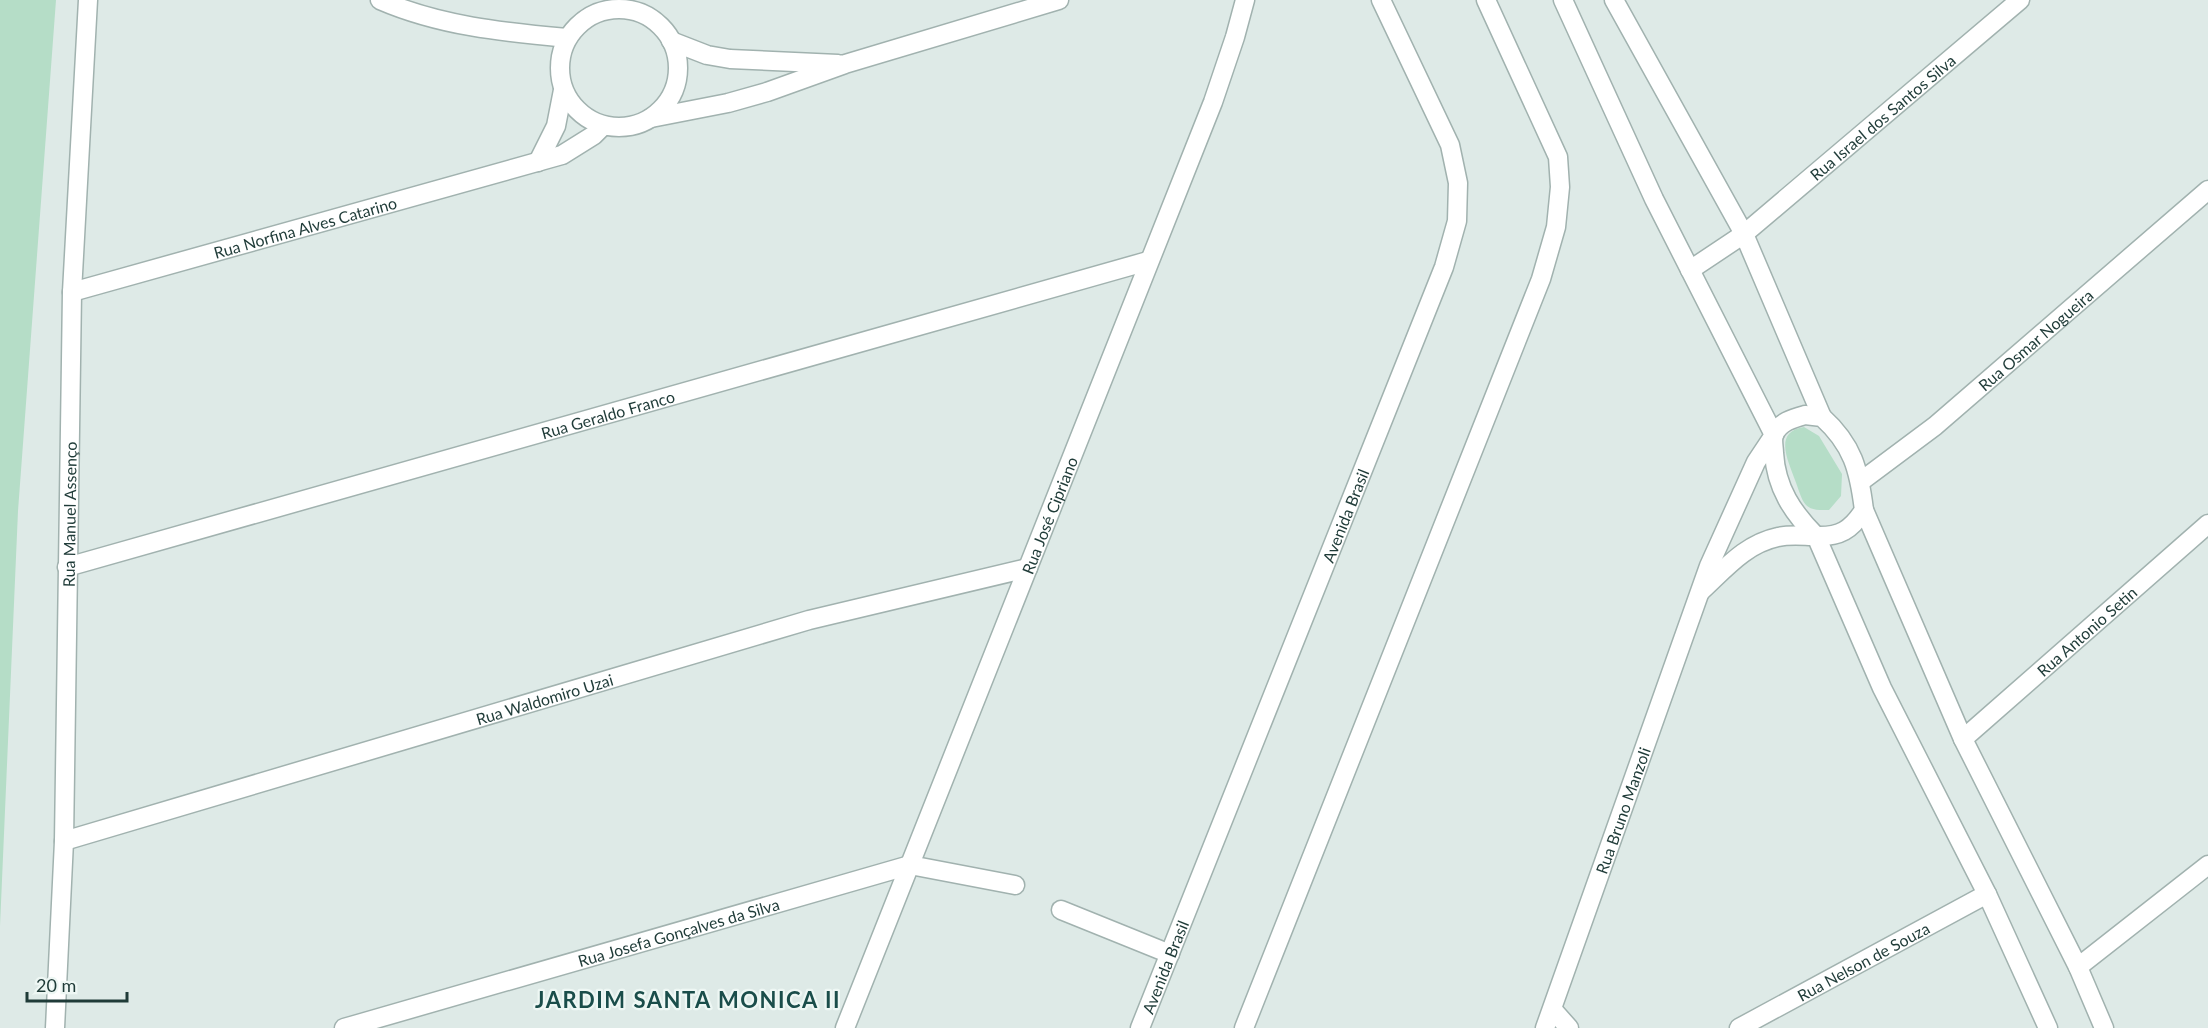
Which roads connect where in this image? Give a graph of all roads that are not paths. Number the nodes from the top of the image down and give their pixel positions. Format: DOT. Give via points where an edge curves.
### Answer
graph roads {
  1 [pos="88,0"];
  2 [pos="380,0"];
  3 [pos="1059,0"];
  4 [pos="1245,0"];
  5 [pos="1381,0"];
  6 [pos="1486,0"];
  7 [pos="1563,0"];
  8 [pos="1614,0"];
  9 [pos="2020,0"];
  10 [pos="591,8"];
  11 [pos="648,9"];
  12 [pos="567,38"];
  13 [pos="671,41"];
  14 [pos="845,64"];
  15 [pos="563,90"];
  16 [pos="651,118"];
  17 [pos="603,126"];
  18 [pos="538,162"];
  19 [pos="2208,190"];
  20 [pos="1744,234"];
  21 [pos="1148,261"];
  22 [pos="1690,270"];
  23 [pos="72,292"];
  24 [pos="1822,417"];
  25 [pos="1773,435"];
  26 [pos="1860,482"];
  27 [pos="1863,510"];
  28 [pos="2208,524"];
  29 [pos="1816,536"];
  30 [pos="67,567"];
  31 [pos="1028,568"];
  32 [pos="1700,592"];
  33 [pos="1963,740"];
  34 [pos="64,841"];
  35 [pos="910,865"];
  36 [pos="2208,865"];
  37 [pos="1014,885"];
  38 [pos="1987,894"];
  39 [pos="1061,910"];
  40 [pos="1170,954"];
  41 [pos="2078,967"];
  42 [pos="1553,1010"];
  43 [pos="55,1028"];
  44 [pos="344,1028"];
  45 [pos="844,1028"];
  46 [pos="1140,1028"];
  47 [pos="1244,1028"];
  48 [pos="1545,1028"];
  49 [pos="1569,1028"];
  50 [pos="1739,1028"];
  51 [pos="2048,1028"];
  52 [pos="2104,1028"];
  1 -- 23 [label="street, Rua Manuel Assenço"];
  2 -- 12 [label="street" via="451,23"];
  3 -- 14 [label="street"];
  4 -- 21 [label="street, Rua José Cipriano" via="1213,102"];
  5 -- 40 [label="street, Avenida Brasil" via="1450,145 1458,183 1457,221 1444,267"];
  6 -- 47 [label="street" via="1558,157 1556,227 1541,279"];
  7 -- 22 [label="street"];
  8 -- 20 [label="street"];
  9 -- 20 [label="street, Rua Israel dos Santos Silva"];
  10 -- 11 [label="street"];
  10 -- 12 [label="street"];
  11 -- 13 [label="street"];
  12 -- 15 [label="street" via="559,73"];
  13 -- 14 [label="street" via="730,59"];
  13 -- 16 [label="street" via="677,57 674,92"];
  14 -- 16 [label="street" via="728,103"];
  15 -- 17 [label="street" via="586,118"];
  15 -- 18 [label="street" via="556,126"];
  16 -- 17 [label="street" via="635,126"];
  17 -- 18 [label="street, Rua Norfina Alves Catarino" via="579,146"];
  18 -- 23 [label="street, Rua Norfina Alves Catarino"];
  19 -- 26 [label="street, Rua Osmar Nogueira" via="1935,426"];
  20 -- 22 [label="street, Rua Israel dos Santos Silva"];
  20 -- 24 [label="street"];
  21 -- 30 [label="street, Rua Geraldo Franco"];
  21 -- 31 [label="street, Rua José Cipriano"];
  22 -- 25 [label="street"];
  23 -- 30 [label="street, Rua Manuel Assenço"];
  24 -- 25 [label="street" via="1805,415 1791,419"];
  24 -- 26 [label="street" via="1844,440"];
  25 -- 29 [label="street" via="1774,458 1786,498 1797,517"];
  25 -- 32 [label="street, Rua Bruno Manzoli" via="1756,462"];
  26 -- 27 [label="street"];
  27 -- 29 [label="street" via="1855,524 1841,533"];
  27 -- 33 [label="street"];
  28 -- 33 [label="street, Rua Antonio Setin"];
  29 -- 32 [label="street, Rua Bruno Manzoli" via="1780,536 1758,543 1740,554"];
  29 -- 38 [label="street" via="1882,688"];
  30 -- 34 [label="street, Rua Manuel Assenço"];
  31 -- 34 [label="street, Rua Waldomiro Uzai" via="809,620"];
  31 -- 35 [label="street, Rua José Cipriano"];
  32 -- 42 [label="street, Rua Bruno Manzoli"];
  33 -- 41 [label="street"];
  34 -- 43 [label="street, Rua Manuel Assenço"];
  35 -- 37 [label="street, Rua Josefa Gonçalves da Silva"];
  35 -- 44 [label="street, Rua Josefa Gonçalves da Silva"];
  35 -- 45 [label="street, Rua José Cipriano"];
  36 -- 41 [label="street"];
  38 -- 50 [label="street, Rua Nelson de Souza"];
  38 -- 51 [label="street"];
  39 -- 40 [label="street"];
  40 -- 46 [label="street, Avenida Brasil"];
  41 -- 52 [label="street"];
  42 -- 48 [label="street, Rua Bruno Manzoli"];
  42 -- 49 [label="street"];
}
